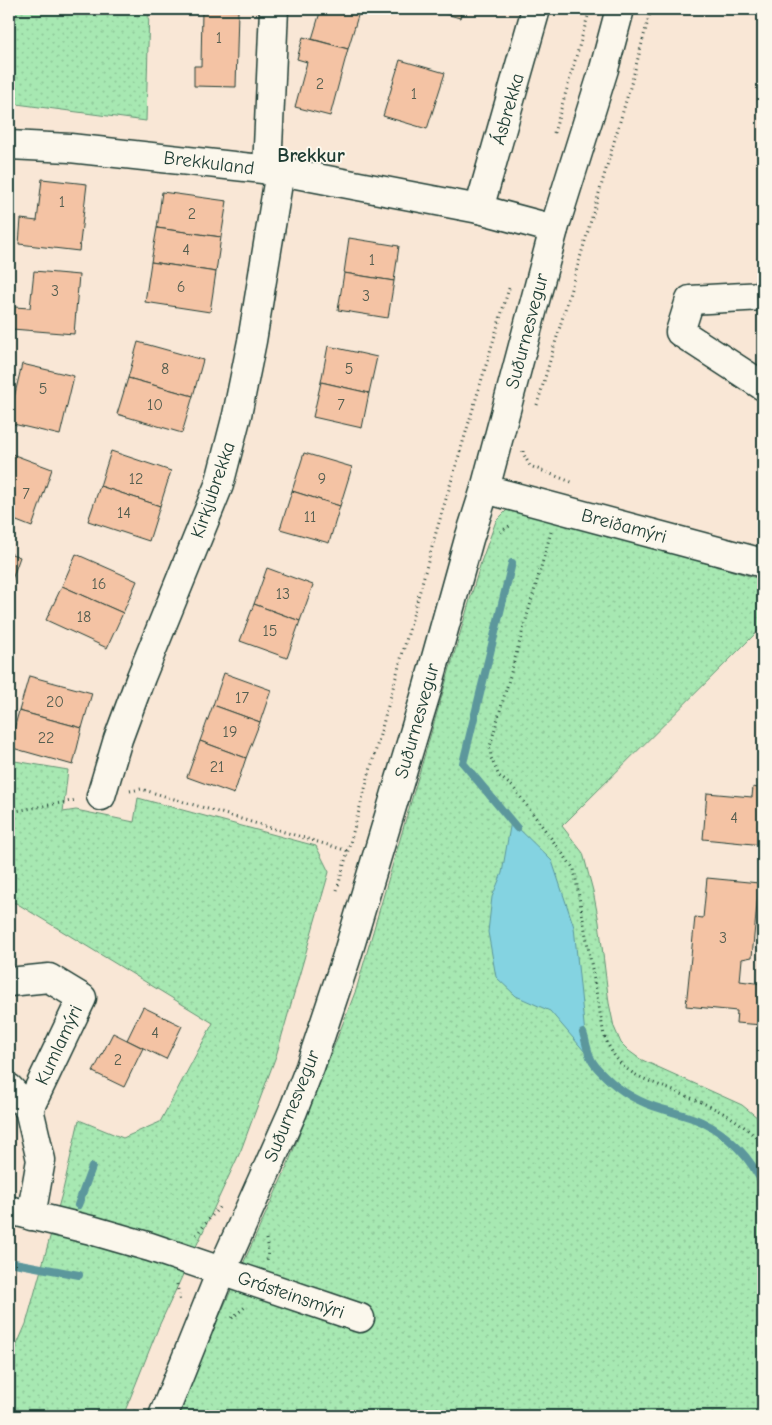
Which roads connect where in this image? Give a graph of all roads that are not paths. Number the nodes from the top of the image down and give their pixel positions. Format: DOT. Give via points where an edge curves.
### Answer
graph roads {
  1 [pos="274,9"];
  2 [pos="536,9"];
  3 [pos="620,9"];
  4 [pos="9,145"];
  5 [pos="274,171"];
  6 [pos="479,209"];
  7 [pos="554,229"];
  8 [pos="763,296"];
  9 [pos="763,386"];
  10 [pos="485,489"];
  11 [pos="763,563"];
  12 [pos="101,796"];
  13 [pos="9,982"];
  14 [pos="9,1088"];
  15 [pos="29,1109"];
  16 [pos="20,1213"];
  17 [pos="222,1271"];
  18 [pos="360,1318"];
  19 [pos="163,1416"];
  1 -- 5 [label="street, Kirkjubrekka"];
  2 -- 6 [label="street, Ásbrekka"];
  3 -- 7 [label="street, Suðurnesvegur"];
  4 -- 5 [label="street, Brekkuland" via="164,157"];
  5 -- 6 [label="street, Brekkuland"];
  5 -- 12 [label="street, Kirkjubrekka" via="250,350 219,485 138,686"];
  6 -- 7 [label="street, Brekkuland"];
  7 -- 10 [label="street, Suðurnesvegur"];
  8 -- 9 [label="street" via="690,300 680,332"];
  10 -- 11 [label="street, Breiðamýri"];
  10 -- 17 [label="street, Suðurnesvegur" via="364,899 310,1067"];
  13 -- 15 [label="street, Kumlamýri" via="49,978 82,998"];
  14 -- 15 [label="street, Kumlamýri"];
  15 -- 16 [label="street, Kumlamýri" via="41,1160"];
  16 -- 17 [label="street, Kumlamýri" via="91,1230"];
  17 -- 18 [label="street, Grásteinsmýri"];
  17 -- 19 [label="street, Suðurnesvegur"];
}
